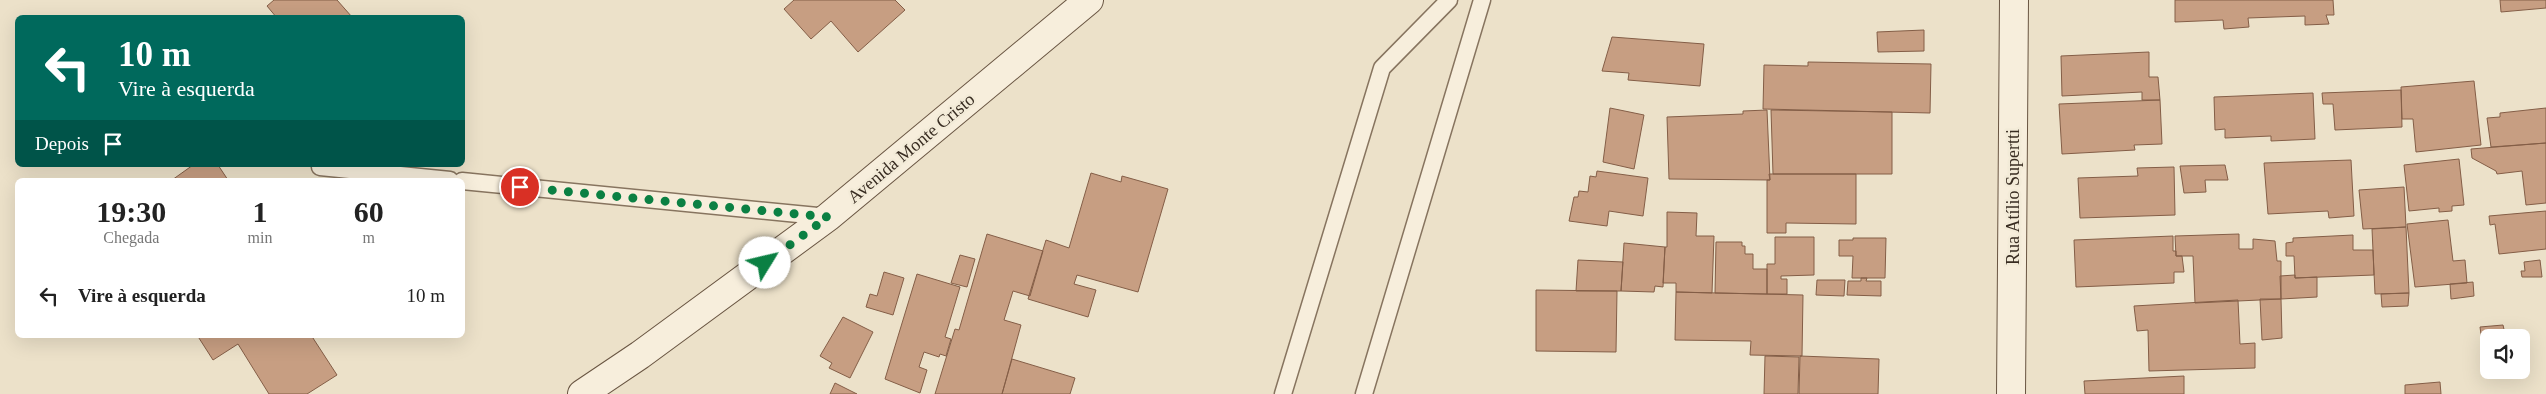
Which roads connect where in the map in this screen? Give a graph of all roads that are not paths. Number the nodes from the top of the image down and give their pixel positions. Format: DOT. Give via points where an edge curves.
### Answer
graph roads {
  1 [pos="1089,0"];
  2 [pos="1450,0"];
  3 [pos="1482,0"];
  4 [pos="2014,0"];
  5 [pos="320,167"];
  6 [pos="430,178"];
  7 [pos="465,181"];
  8 [pos="828,217"];
  9 [pos="582,394"];
  10 [pos="1283,394"];
  11 [pos="1364,394"];
  12 [pos="2011,394"];
  1 -- 8 [label="main road, Avenida Monte Cristo"];
  2 -- 10 [label="lane" via="1382,68"];
  3 -- 11 [label="lane"];
  4 -- 12 [label="main road, Rua Atílio Supertti"];
  5 -- 6 [label="lane"];
  7 -- 8 [label="lane"];
  8 -- 9 [label="main road, Avenida Monte Cristo"];
}
